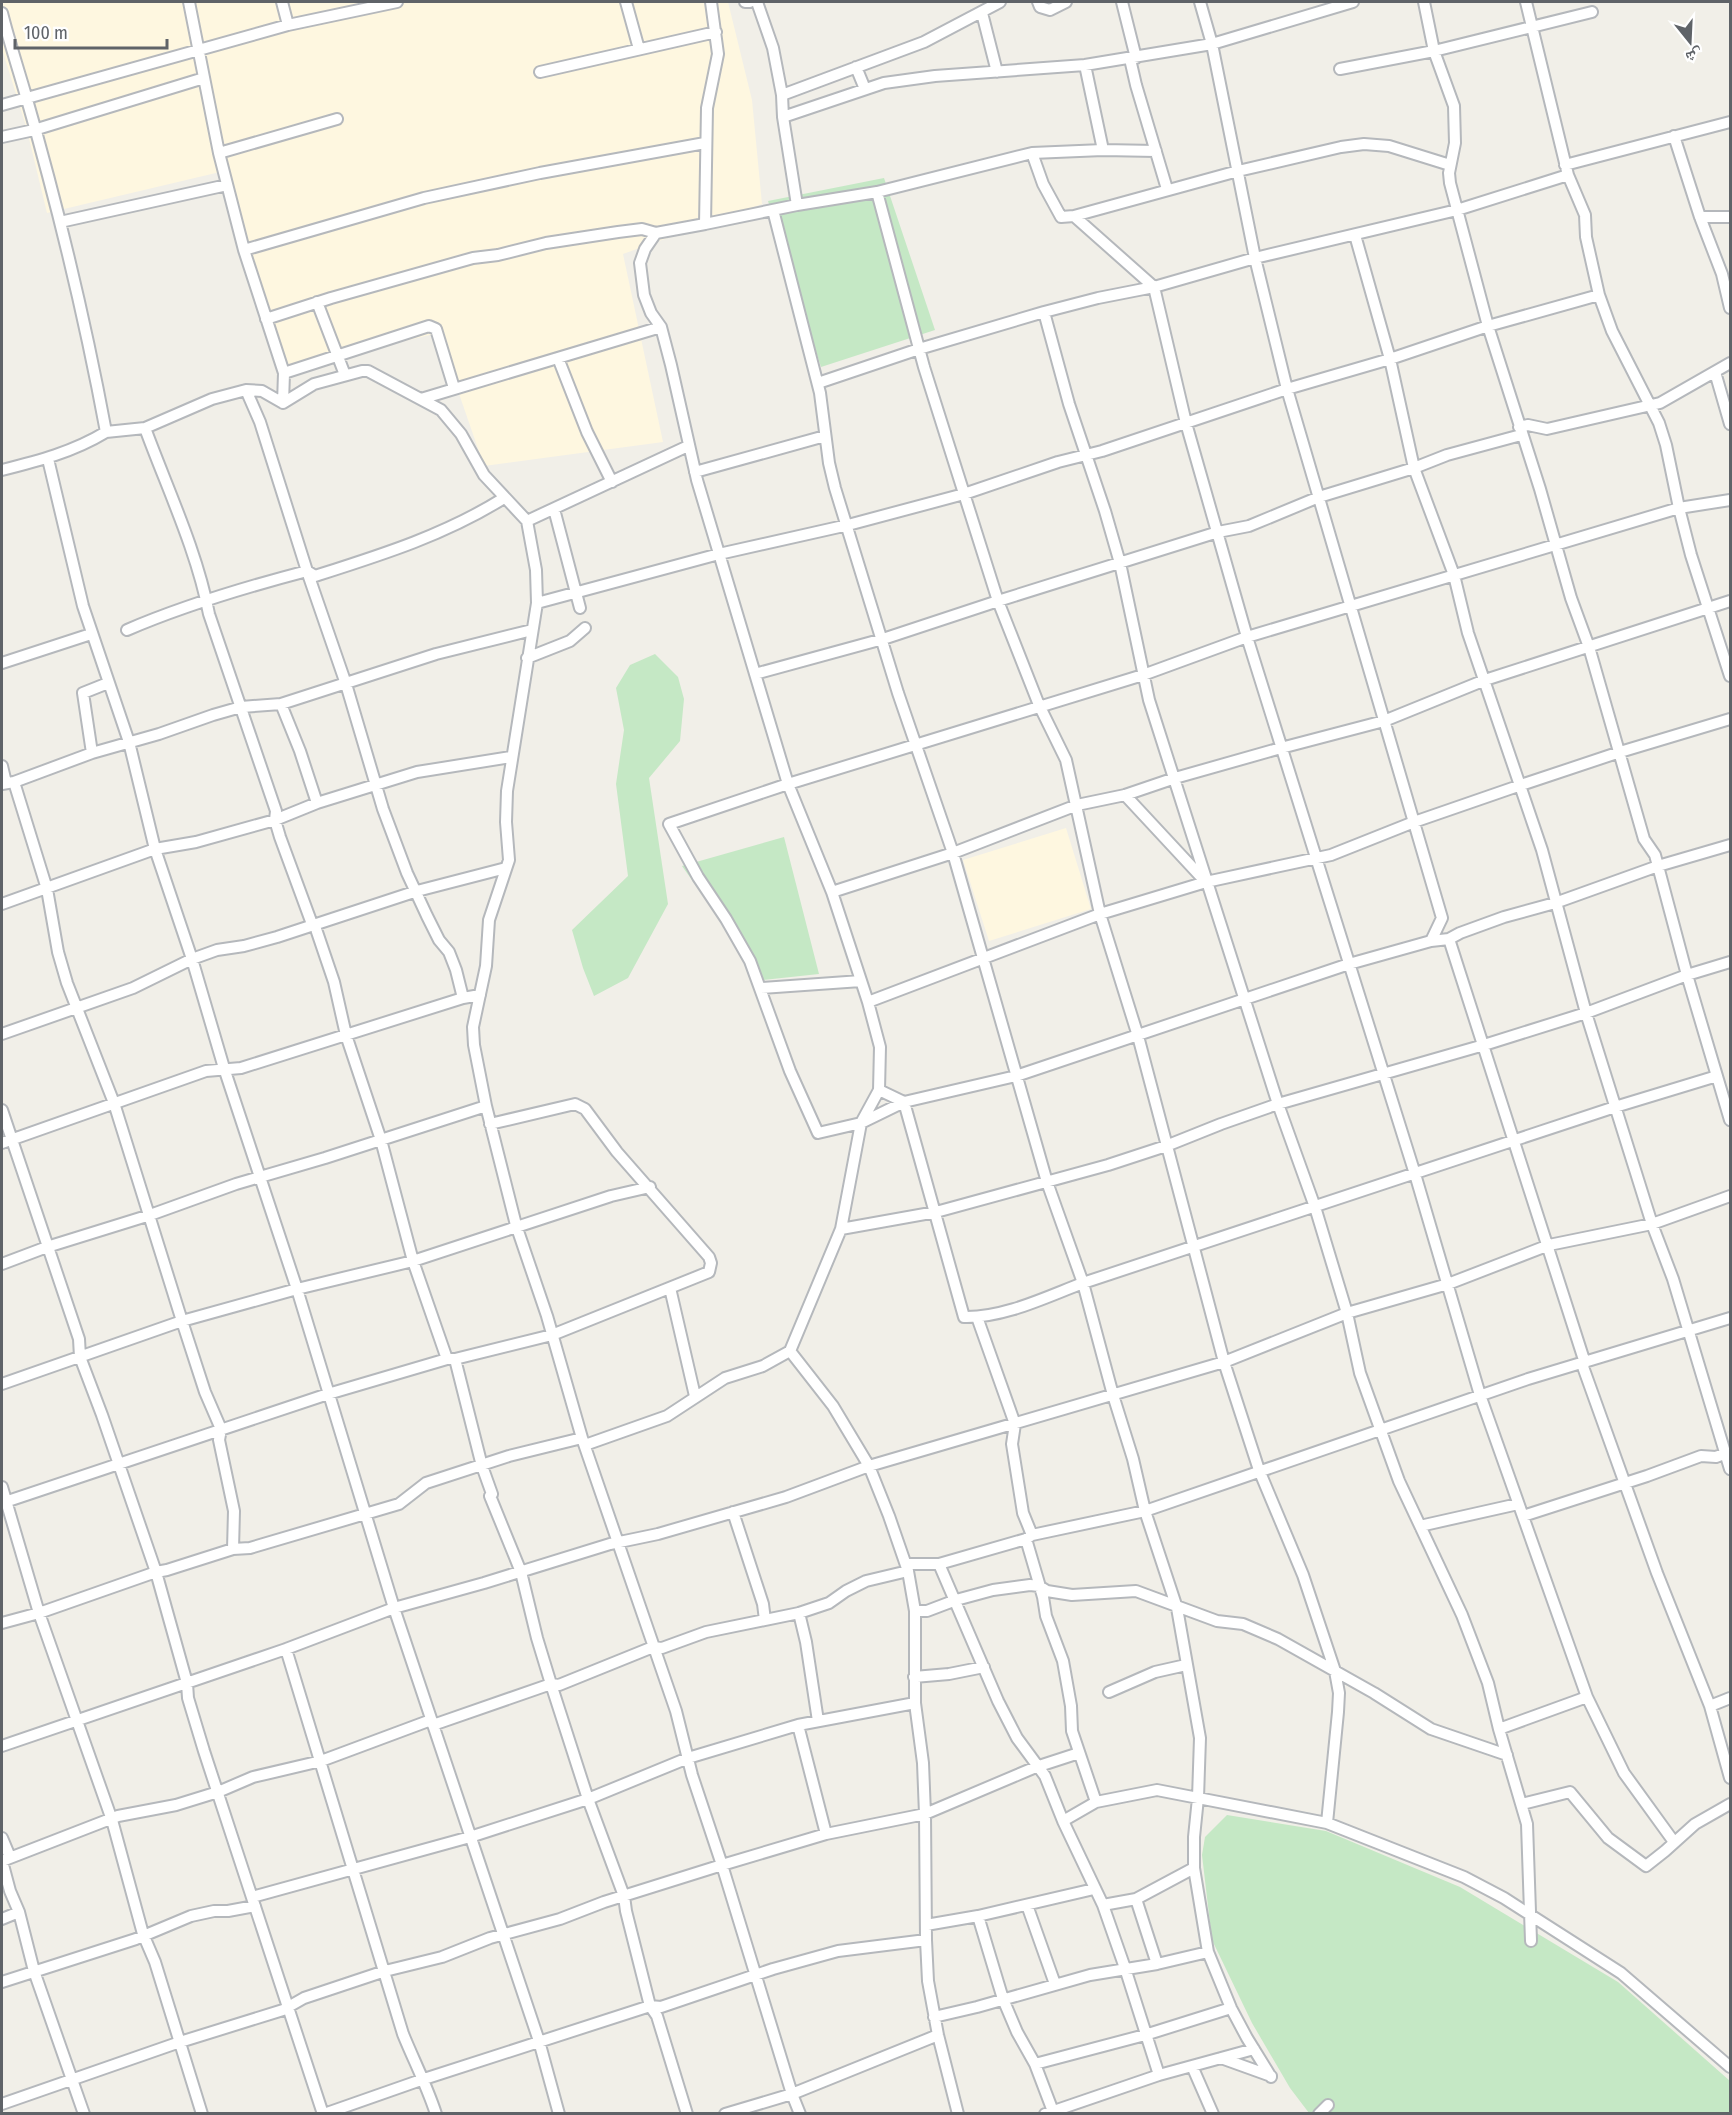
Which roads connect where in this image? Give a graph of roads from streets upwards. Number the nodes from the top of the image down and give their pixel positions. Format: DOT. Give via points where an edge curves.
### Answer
graph roads {
  1 [pos="189,2"];
  2 [pos="282,2"];
  3 [pos="397,2"];
  4 [pos="626,2"];
  5 [pos="711,2"];
  6 [pos="745,2"];
  7 [pos="750,2"];
  8 [pos="757,2"];
  9 [pos="996,2"];
  10 [pos="1038,2"];
  11 [pos="1066,2"];
  12 [pos="1122,2"];
  13 [pos="1200,2"];
  14 [pos="1353,2"];
  15 [pos="1424,2"];
  16 [pos="1526,2"];
  17 [pos="1592,12"];
  18 [pos="2,13"];
  19 [pos="982,13"];
  20 [pos="288,25"];
  21 [pos="1532,27"];
  22 [pos="716,32"];
  23 [pos="4,38"];
  24 [pos="1212,44"];
  25 [pos="199,49"];
  26 [pos="639,49"];
  27 [pos="1434,51"];
  28 [pos="1133,58"];
  29 [pos="1085,65"];
  30 [pos="856,67"];
  31 [pos="1340,69"];
  32 [pos="540,72"];
  33 [pos="997,72"];
  34 [pos="204,78"];
  35 [pos="865,89"];
  36 [pos="782,95"];
  37 [pos="27,97"];
  38 [pos="2,105"];
  39 [pos="783,117"];
  40 [pos="337,119"];
  41 [pos="1731,122"];
  42 [pos="34,130"];
  43 [pos="1674,136"];
  44 [pos="2,137"];
  45 [pos="705,143"];
  46 [pos="1103,150"];
  47 [pos="1156,151"];
  48 [pos="219,153"];
  49 [pos="1032,153"];
  50 [pos="1450,165"];
  51 [pos="1567,170"];
  52 [pos="1238,171"];
  53 [pos="227,185"];
  54 [pos="1167,189"];
  55 [pos="877,192"];
  56 [pos="797,205"];
  57 [pos="773,210"];
  58 [pos="1457,210"];
  59 [pos="1074,216"];
  60 [pos="1700,217"];
  61 [pos="1731,217"];
  62 [pos="60,222"];
  63 [pos="705,224"];
  64 [pos="656,233"];
  65 [pos="1355,235"];
  66 [pos="244,250"];
  67 [pos="1255,258"];
  68 [pos="1154,287"];
  69 [pos="1599,295"];
  70 [pos="317,302"];
  71 [pos="1731,308"];
  72 [pos="1044,312"];
  73 [pos="266,319"];
  74 [pos="1488,326"];
  75 [pos="661,327"];
  76 [pos="919,349"];
  77 [pos="337,354"];
  78 [pos="558,358"];
  79 [pos="1390,359"];
  80 [pos="1731,363"];
  81 [pos="1715,372"];
  82 [pos="284,373"];
  83 [pos="345,375"];
  84 [pos="818,383"];
  85 [pos="454,388"];
  86 [pos="1287,389"];
  87 [pos="246,390"];
  88 [pos="421,399"];
  89 [pos="283,403"];
  90 [pos="1651,405"];
  91 [pos="1186,423"];
  92 [pos="1731,424"];
  93 [pos="145,428"];
  94 [pos="1520,431"];
  95 [pos="106,432"];
  96 [pos="825,436"];
  97 [pos="688,446"];
  98 [pos="1086,456"];
  99 [pos="48,459"];
  100 [pos="1414,468"];
  101 [pos="2,470"];
  102 [pos="695,472"];
  103 [pos="612,482"];
  104 [pos="964,494"];
  105 [pos="1318,497"];
  106 [pos="504,498"];
  107 [pos="1731,500"];
  108 [pos="1679,508"];
  109 [pos="554,509"];
  110 [pos="527,520"];
  111 [pos="848,525"];
  112 [pos="1218,532"];
  113 [pos="1555,545"];
  114 [pos="719,554"];
  115 [pos="1119,563"];
  116 [pos="307,571"];
  117 [pos="1454,575"];
  118 [pos="576,593"];
  119 [pos="998,600"];
  120 [pos="206,601"];
  121 [pos="1731,601"];
  122 [pos="537,603"];
  123 [pos="1350,606"];
  124 [pos="1708,608"];
  125 [pos="580,609"];
  126 [pos="585,628"];
  127 [pos="127,630"];
  128 [pos="532,630"];
  129 [pos="91,634"];
  130 [pos="1247,637"];
  131 [pos="883,639"];
  132 [pos="1589,647"];
  133 [pos="527,658"];
  134 [pos="2,663"];
  135 [pos="755,674"];
  136 [pos="1143,675"];
  137 [pos="1731,676"];
  138 [pos="1485,681"];
  139 [pos="108,683"];
  140 [pos="346,684"];
  141 [pos="281,704"];
  142 [pos="1039,705"];
  143 [pos="241,707"];
  144 [pos="1731,719"];
  145 [pos="1384,721"];
  146 [pos="129,742"];
  147 [pos="916,746"];
  148 [pos="1281,748"];
  149 [pos="1620,752"];
  150 [pos="92,753"];
  151 [pos="511,757"];
  152 [pos="2,766"];
  153 [pos="1175,778"];
  154 [pos="7,783"];
  155 [pos="788,784"];
  156 [pos="1521,785"];
  157 [pos="377,786"];
  158 [pos="1125,795"];
  159 [pos="317,803"];
  160 [pos="1077,805"];
  161 [pos="276,820"];
  162 [pos="1414,822"];
  163 [pos="1731,845"];
  164 [pos="155,849"];
  165 [pos="953,854"];
  166 [pos="1315,857"];
  167 [pos="1658,866"];
  168 [pos="506,868"];
  169 [pos="1206,882"];
  170 [pos="47,889"];
  171 [pos="417,891"];
  172 [pos="832,892"];
  173 [pos="1555,903"];
  174 [pos="2,904"];
  175 [pos="1100,914"];
  176 [pos="312,924"];
  177 [pos="1449,939"];
  178 [pos="1431,941"];
  179 [pos="981,958"];
  180 [pos="192,959"];
  181 [pos="1731,962"];
  182 [pos="1349,964"];
  183 [pos="1687,975"];
  184 [pos="861,981"];
  185 [pos="761,988"];
  186 [pos="480,995"];
  187 [pos="463,998"];
  188 [pos="1244,999"];
  189 [pos="868,1002"];
  190 [pos="77,1006"];
  191 [pos="1586,1013"];
  192 [pos="2,1034"];
  193 [pos="346,1035"];
  194 [pos="1138,1036"];
  195 [pos="1484,1045"];
  196 [pos="224,1068"];
  197 [pos="1383,1073"];
  198 [pos="1016,1076"];
  199 [pos="1722,1081"];
  200 [pos="879,1090"];
  201 [pos="904,1101"];
  202 [pos="114,1103"];
  203 [pos="1278,1104"];
  204 [pos="486,1106"];
  205 [pos="1615,1107"];
  206 [pos="2,1110"];
  207 [pos="1731,1120"];
  208 [pos="861,1123"];
  209 [pos="490,1124"];
  210 [pos="381,1140"];
  211 [pos="7,1141"];
  212 [pos="1516,1142"];
  213 [pos="1166,1146"];
  214 [pos="1415,1174"];
  215 [pos="261,1178"];
  216 [pos="1047,1182"];
  217 [pos="650,1188"];
  218 [pos="1731,1196"];
  219 [pos="1315,1207"];
  220 [pos="936,1212"];
  221 [pos="150,1215"];
  222 [pos="1652,1224"];
  223 [pos="516,1226"];
  224 [pos="841,1229"];
  225 [pos="1549,1245"];
  226 [pos="47,1247"];
  227 [pos="1193,1247"];
  228 [pos="413,1260"];
  229 [pos="2,1264"];
  230 [pos="1083,1283"];
  231 [pos="1448,1284"];
  232 [pos="670,1288"];
  233 [pos="297,1289"];
  234 [pos="1347,1313"];
  235 [pos="977,1317"];
  236 [pos="1731,1318"];
  237 [pos="182,1321"];
  238 [pos="1687,1331"];
  239 [pos="552,1335"];
  240 [pos="790,1351"];
  241 [pos="80,1357"];
  242 [pos="451,1359"];
  243 [pos="1224,1362"];
  244 [pos="1584,1363"];
  245 [pos="2,1384"];
  246 [pos="328,1394"];
  247 [pos="1113,1395"];
  248 [pos="1480,1395"];
  249 [pos="695,1396"];
  250 [pos="1015,1424"];
  251 [pos="221,1429"];
  252 [pos="1380,1430"];
  253 [pos="584,1442"];
  254 [pos="1726,1453"];
  255 [pos="119,1463"];
  256 [pos="482,1466"];
  257 [pos="869,1466"];
  258 [pos="1731,1469"];
  259 [pos="1259,1470"];
  260 [pos="1625,1483"];
  261 [pos="2,1487"];
  262 [pos="4,1503"];
  263 [pos="1518,1504"];
  264 [pos="1145,1510"];
  265 [pos="733,1512"];
  266 [pos="364,1513"];
  267 [pos="1523,1516"];
  268 [pos="1420,1526"];
  269 [pos="1029,1537"];
  270 [pos="620,1544"];
  271 [pos="233,1549"];
  272 [pos="939,1564"];
  273 [pos="907,1568"];
  274 [pos="156,1572"];
  275 [pos="521,1572"];
  276 [pos="1039,1586"];
  277 [pos="956,1600"];
  278 [pos="394,1608"];
  279 [pos="1177,1608"];
  280 [pos="915,1611"];
  281 [pos="39,1613"];
  282 [pos="800,1613"];
  283 [pos="765,1620"];
  284 [pos="2,1623"];
  285 [pos="653,1647"];
  286 [pos="286,1649"];
  287 [pos="1186,1665"];
  288 [pos="984,1667"];
  289 [pos="1335,1671"];
  290 [pos="914,1677"];
  291 [pos="187,1683"];
  292 [pos="551,1684"];
  293 [pos="1109,1692"];
  294 [pos="1587,1698"];
  295 [pos="1731,1698"];
  296 [pos="915,1703"];
  297 [pos="1710,1706"];
  298 [pos="78,1721"];
  299 [pos="818,1721"];
  300 [pos="432,1722"];
  301 [pos="798,1725"];
  302 [pos="1499,1729"];
  303 [pos="2,1746"];
  304 [pos="1079,1753"];
  305 [pos="1507,1755"];
  306 [pos="688,1758"];
  307 [pos="321,1761"];
  308 [pos="1036,1767"];
  309 [pos="1731,1778"];
  310 [pos="218,1792"];
  311 [pos="1198,1797"];
  312 [pos="588,1799"];
  313 [pos="1096,1802"];
  314 [pos="1522,1804"];
  315 [pos="1731,1804"];
  316 [pos="925,1814"];
  317 [pos="112,1820"];
  318 [pos="1063,1821"];
  319 [pos="1327,1823"];
  320 [pos="826,1834"];
  321 [pos="470,1837"];
  322 [pos="2,1839"];
  323 [pos="1674,1842"];
  324 [pos="4,1860"];
  325 [pos="722,1864"];
  326 [pos="1194,1868"];
  327 [pos="352,1869"];
  328 [pos="1094,1889"];
  329 [pos="624,1896"];
  330 [pos="1136,1899"];
  331 [pos="254,1901"];
  332 [pos="1028,1905"];
  333 [pos="1103,1905"];
  334 [pos="20,1912"];
  335 [pos="978,1916"];
  336 [pos="1530,1916"];
  337 [pos="2,1919"];
  338 [pos="926,1925"];
  339 [pos="143,1934"];
  340 [pos="503,1935"];
  341 [pos="926,1940"];
  342 [pos="1531,1941"];
  343 [pos="1208,1952"];
  344 [pos="1157,1964"];
  345 [pos="1125,1968"];
  346 [pos="34,1971"];
  347 [pos="385,1971"];
  348 [pos="755,1975"];
  349 [pos="2,1982"];
  350 [pos="1054,1984"];
  351 [pos="1003,1999"];
  352 [pos="289,2006"];
  353 [pos="651,2006"];
  354 [pos="1232,2008"];
  355 [pos="934,2017"];
  356 [pos="938,2035"];
  357 [pos="1146,2035"];
  358 [pos="539,2041"];
  359 [pos="180,2042"];
  360 [pos="1254,2049"];
  361 [pos="1731,2049"];
  362 [pos="1220,2058"];
  363 [pos="1721,2058"];
  364 [pos="1035,2064"];
  365 [pos="1192,2066"];
  366 [pos="1731,2067"];
  367 [pos="1159,2075"];
  368 [pos="72,2079"];
  369 [pos="421,2079"];
  370 [pos="792,2094"];
  371 [pos="2,2104"];
  372 [pos="1328,2104"];
  373 [pos="1050,2113"];
  374 [pos="84,2114"];
  375 [pos="202,2114"];
  376 [pos="324,2114"];
  377 [pos="436,2114"];
  378 [pos="559,2114"];
  379 [pos="687,2114"];
  380 [pos="725,2114"];
  381 [pos="800,2114"];
  382 [pos="958,2114"];
  383 [pos="1213,2114"];
  384 [pos="1320,2114"];
  1 -- 25 [label="street"];
  2 -- 20 [label="street"];
  3 -- 20 [label="street"];
  4 -- 26 [label="street"];
  5 -- 22 [label="street"];
  6 -- 7 [label="street"];
  8 -- 36 [label="street"];
  9 -- 19 [label="street"];
  10 -- 11 [label="street" via="1040,7 1050,9"];
  12 -- 28 [label="street"];
  13 -- 24 [label="street"];
  14 -- 24 [label="street"];
  15 -- 27 [label="street"];
  16 -- 21 [label="street"];
  17 -- 21 [label="street"];
  18 -- 23 [label="street"];
  19 -- 30 [label="street" via="933,39"];
  19 -- 33 [label="street"];
  20 -- 25 [label="street"];
  21 -- 27 [label="street"];
  21 -- 51 [label="street"];
  22 -- 26 [label="street"];
  22 -- 45 [label="street" via="718,54 707,108"];
  23 -- 37 [label="street"];
  24 -- 28 [label="street"];
  24 -- 52 [label="street"];
  25 -- 34 [label="street"];
  25 -- 37 [label="street"];
  26 -- 32 [label="street"];
  27 -- 31 [label="street"];
  27 -- 50 [label="street" via="1454,106 1455,143"];
  28 -- 29 [label="street"];
  28 -- 47 [label="street" via="1136,86"];
  29 -- 33 [label="street"];
  29 -- 46 [label="street"];
  30 -- 35 [label="street"];
  30 -- 36 [label="street"];
  33 -- 35 [label="street" via="935,76"];
  34 -- 42 [label="street"];
  34 -- 48 [label="street"];
  35 -- 39 [label="street"];
  36 -- 39 [label="street"];
  37 -- 38 [label="street"];
  37 -- 42 [label="street"];
  39 -- 56 [label="street"];
  40 -- 48 [label="street"];
  41 -- 43 [label="street"];
  42 -- 44 [label="street"];
  42 -- 62 [label="street"];
  43 -- 51 [label="street"];
  43 -- 60 [label="street"];
  45 -- 63 [label="street"];
  45 -- 66 [label="street" via="424,198"];
  46 -- 47 [label="street"];
  46 -- 49 [label="street"];
  47 -- 54 [label="street"];
  48 -- 53 [label="street"];
  49 -- 55 [label="street"];
  49 -- 59 [label="street" via="1061,216"];
  50 -- 52 [label="street" via="1389,146 1364,144"];
  50 -- 58 [label="street"];
  51 -- 58 [label="street"];
  51 -- 69 [label="street" via="1585,215"];
  52 -- 54 [label="street"];
  52 -- 67 [label="street"];
  53 -- 62 [label="street"];
  53 -- 66 [label="street"];
  54 -- 59 [label="street"];
  55 -- 56 [label="street"];
  55 -- 76 [label="street"];
  56 -- 57 [label="street"];
  57 -- 63 [label="street"];
  57 -- 84 [label="street"];
  58 -- 65 [label="street"];
  58 -- 74 [label="street"];
  59 -- 68 [label="street"];
  60 -- 61 [label="street"];
  60 -- 71 [label="street"];
  62 -- 95 [label="street"];
  63 -- 64 [label="street"];
  64 -- 70 [label="street" via="642,229 546,243"];
  64 -- 75 [label="street" via="640,263 644,295"];
  65 -- 67 [label="street"];
  65 -- 79 [label="street"];
  66 -- 73 [label="street"];
  67 -- 68 [label="street"];
  67 -- 86 [label="street"];
  68 -- 72 [label="street"];
  68 -- 91 [label="street"];
  69 -- 74 [label="street"];
  69 -- 90 [label="street" via="1612,331"];
  70 -- 73 [label="street"];
  70 -- 77 [label="street"];
  72 -- 76 [label="street"];
  72 -- 98 [label="street"];
  73 -- 82 [label="street"];
  74 -- 79 [label="street"];
  74 -- 94 [label="street"];
  75 -- 78 [label="street"];
  75 -- 97 [label="street"];
  76 -- 84 [label="street"];
  76 -- 104 [label="street"];
  77 -- 82 [label="street"];
  77 -- 83 [label="street"];
  77 -- 85 [label="street" via="434,327"];
  78 -- 85 [label="street"];
  78 -- 103 [label="street"];
  79 -- 86 [label="street"];
  79 -- 100 [label="street"];
  80 -- 81 [label="street"];
  81 -- 90 [label="street"];
  81 -- 92 [label="street"];
  82 -- 89 [label="street"];
  83 -- 88 [label="street" via="374,373"];
  83 -- 89 [label="street" via="314,384"];
  84 -- 96 [label="street"];
  85 -- 88 [label="street"];
  86 -- 91 [label="street"];
  86 -- 105 [label="street"];
  87 -- 89 [label="street" via="262,391"];
  87 -- 93 [label="street" via="212,399"];
  87 -- 116 [label="street" via="260,422"];
  88 -- 106 [label="street" via="451,421 484,475"];
  90 -- 94 [label="street" via="1547,429 1528,426"];
  90 -- 108 [label="street" via="1666,445"];
  91 -- 98 [label="street"];
  91 -- 112 [label="street"];
  93 -- 95 [label="street"];
  93 -- 120 [label="street"];
  94 -- 100 [label="street"];
  94 -- 113 [label="street"];
  95 -- 99 [label="street"];
  96 -- 102 [label="street"];
  96 -- 111 [label="street"];
  97 -- 102 [label="street"];
  97 -- 103 [label="street"];
  98 -- 104 [label="street"];
  98 -- 115 [label="street"];
  99 -- 101 [label="street"];
  99 -- 129 [label="street"];
  100 -- 105 [label="street"];
  100 -- 117 [label="street"];
  102 -- 114 [label="street"];
  103 -- 109 [label="street"];
  104 -- 111 [label="street"];
  104 -- 119 [label="street"];
  105 -- 112 [label="street" via="1249,526"];
  105 -- 123 [label="street"];
  106 -- 110 [label="street"];
  106 -- 116 [label="street" via="409,545 315,576"];
  107 -- 108 [label="street"];
  108 -- 113 [label="street"];
  108 -- 124 [label="street"];
  109 -- 110 [label="street"];
  109 -- 118 [label="street"];
  110 -- 122 [label="street"];
  111 -- 114 [label="street"];
  111 -- 131 [label="street"];
  112 -- 115 [label="street"];
  112 -- 130 [label="street"];
  113 -- 117 [label="street"];
  113 -- 132 [label="street"];
  114 -- 118 [label="street"];
  114 -- 135 [label="street"];
  115 -- 119 [label="street"];
  115 -- 136 [label="street"];
  116 -- 120 [label="street"];
  116 -- 140 [label="street"];
  117 -- 123 [label="street"];
  117 -- 138 [label="street" via="1462,615"];
  118 -- 122 [label="street"];
  118 -- 125 [label="street"];
  119 -- 131 [label="street"];
  119 -- 142 [label="street"];
  120 -- 127 [label="street"];
  120 -- 143 [label="street"];
  121 -- 124 [label="street"];
  122 -- 128 [label="street"];
  123 -- 130 [label="street"];
  123 -- 145 [label="street"];
  124 -- 132 [label="street"];
  124 -- 137 [label="street"];
  126 -- 133 [label="street" via="570,641"];
  128 -- 133 [label="street"];
  128 -- 140 [label="street" via="436,654"];
  129 -- 134 [label="street"];
  129 -- 139 [label="street"];
  130 -- 136 [label="street"];
  130 -- 148 [label="street"];
  131 -- 135 [label="street"];
  131 -- 147 [label="street"];
  132 -- 138 [label="street"];
  132 -- 149 [label="street"];
  133 -- 151 [label="street"];
  135 -- 155 [label="street"];
  136 -- 142 [label="street"];
  136 -- 153 [label="street"];
  138 -- 145 [label="street"];
  138 -- 156 [label="street"];
  139 -- 146 [label="street"];
  139 -- 150 [label="street" via="83,693"];
  140 -- 141 [label="street"];
  140 -- 157 [label="street"];
  141 -- 143 [label="street"];
  141 -- 159 [label="street"];
  142 -- 147 [label="street"];
  142 -- 160 [label="street" via="1066,760"];
  143 -- 146 [label="street"];
  143 -- 161 [label="street"];
  144 -- 149 [label="street"];
  145 -- 148 [label="street"];
  145 -- 162 [label="street"];
  146 -- 150 [label="street"];
  146 -- 164 [label="street"];
  147 -- 155 [label="street"];
  147 -- 165 [label="street"];
  148 -- 153 [label="street"];
  148 -- 166 [label="street"];
  149 -- 156 [label="street"];
  149 -- 167 [label="street" via="1644,839"];
  150 -- 154 [label="street"];
  151 -- 157 [label="street" via="417,772"];
  151 -- 168 [label="street"];
  152 -- 154 [label="street"];
  153 -- 158 [label="street"];
  153 -- 169 [label="street"];
  154 -- 170 [label="street"];
  155 -- 172 [label="street"];
  155 -- 185 [label="street" via="669,824 738,938"];
  156 -- 162 [label="street"];
  156 -- 173 [label="street"];
  157 -- 159 [label="street"];
  157 -- 171 [label="street"];
  158 -- 160 [label="street"];
  158 -- 169 [label="street"];
  159 -- 161 [label="street"];
  160 -- 165 [label="street"];
  160 -- 175 [label="street"];
  161 -- 164 [label="street"];
  161 -- 176 [label="street"];
  162 -- 166 [label="street" via="1331,855"];
  162 -- 178 [label="street" via="1442,918"];
  163 -- 167 [label="street"];
  164 -- 170 [label="street"];
  164 -- 180 [label="street"];
  165 -- 172 [label="street"];
  165 -- 179 [label="street"];
  166 -- 169 [label="street"];
  166 -- 182 [label="street"];
  167 -- 173 [label="street"];
  167 -- 183 [label="street"];
  168 -- 171 [label="street"];
  168 -- 186 [label="street" via="489,920"];
  169 -- 175 [label="street"];
  169 -- 188 [label="street"];
  170 -- 174 [label="street"];
  170 -- 190 [label="street" via="58,952"];
  171 -- 176 [label="street"];
  171 -- 187 [label="street" via="456,970"];
  172 -- 184 [label="street"];
  173 -- 177 [label="street" via="1504,917"];
  173 -- 191 [label="street"];
  175 -- 179 [label="street"];
  175 -- 194 [label="street"];
  176 -- 180 [label="street"];
  176 -- 193 [label="street" via="334,982"];
  177 -- 178 [label="street"];
  177 -- 195 [label="street"];
  178 -- 182 [label="street"];
  179 -- 189 [label="street"];
  179 -- 198 [label="street"];
  180 -- 190 [label="street" via="133,988"];
  180 -- 196 [label="street"];
  181 -- 183 [label="street"];
  182 -- 188 [label="street"];
  182 -- 197 [label="street"];
  183 -- 191 [label="street"];
  183 -- 199 [label="street"];
  184 -- 185 [label="street"];
  184 -- 189 [label="street"];
  185 -- 208 [label="street" via="790,1071 818,1133"];
  186 -- 187 [label="street"];
  186 -- 204 [label="street" via="473,1028"];
  187 -- 193 [label="street"];
  188 -- 194 [label="street"];
  188 -- 203 [label="street"];
  189 -- 200 [label="street" via="880,1047"];
  190 -- 192 [label="street"];
  190 -- 202 [label="street"];
  191 -- 195 [label="street"];
  191 -- 205 [label="street"];
  193 -- 196 [label="street" via="241,1068"];
  193 -- 210 [label="street"];
  194 -- 198 [label="street"];
  194 -- 213 [label="street"];
  195 -- 197 [label="street"];
  195 -- 212 [label="street"];
  196 -- 202 [label="street"];
  196 -- 215 [label="street"];
  197 -- 203 [label="street"];
  197 -- 214 [label="street"];
  198 -- 201 [label="street"];
  198 -- 216 [label="street"];
  199 -- 205 [label="street"];
  199 -- 207 [label="street"];
  200 -- 201 [label="street"];
  200 -- 208 [label="street"];
  201 -- 208 [label="street"];
  201 -- 220 [label="street"];
  202 -- 211 [label="street"];
  202 -- 221 [label="street"];
  203 -- 213 [label="street"];
  203 -- 219 [label="street"];
  204 -- 209 [label="street"];
  204 -- 210 [label="street"];
  205 -- 212 [label="street"];
  205 -- 222 [label="street"];
  206 -- 211 [label="street"];
  208 -- 224 [label="street"];
  209 -- 217 [label="street" via="577,1104"];
  209 -- 223 [label="street"];
  210 -- 215 [label="street"];
  210 -- 228 [label="street"];
  211 -- 226 [label="street"];
  212 -- 214 [label="street"];
  212 -- 225 [label="street"];
  213 -- 216 [label="street"];
  213 -- 227 [label="street"];
  214 -- 219 [label="street"];
  214 -- 231 [label="street"];
  215 -- 221 [label="street"];
  215 -- 233 [label="street"];
  216 -- 220 [label="street"];
  216 -- 230 [label="street"];
  217 -- 223 [label="street"];
  217 -- 232 [label="street" via="711,1263 709,1272"];
  218 -- 222 [label="street"];
  219 -- 227 [label="street"];
  219 -- 234 [label="street"];
  220 -- 224 [label="street"];
  220 -- 235 [label="street" via="964,1317"];
  221 -- 226 [label="street"];
  221 -- 237 [label="street"];
  222 -- 225 [label="street"];
  222 -- 238 [label="street"];
  223 -- 228 [label="street"];
  223 -- 239 [label="street"];
  224 -- 240 [label="street"];
  225 -- 231 [label="street"];
  225 -- 244 [label="street"];
  226 -- 229 [label="street"];
  226 -- 241 [label="street" via="79,1339"];
  227 -- 230 [label="street"];
  227 -- 243 [label="street"];
  228 -- 233 [label="street"];
  228 -- 242 [label="street"];
  230 -- 235 [label="street" via="1018,1307"];
  230 -- 247 [label="street"];
  231 -- 234 [label="street"];
  231 -- 248 [label="street"];
  232 -- 239 [label="street"];
  232 -- 249 [label="street"];
  233 -- 237 [label="street"];
  233 -- 246 [label="street"];
  234 -- 243 [label="street"];
  234 -- 252 [label="street" via="1360,1373"];
  235 -- 250 [label="street"];
  236 -- 238 [label="street"];
  237 -- 241 [label="street"];
  237 -- 251 [label="street"];
  238 -- 244 [label="street"];
  238 -- 254 [label="street"];
  239 -- 242 [label="street"];
  239 -- 253 [label="street"];
  240 -- 249 [label="street" via="763,1366 725,1378"];
  240 -- 257 [label="street" via="833,1406"];
  241 -- 245 [label="street"];
  241 -- 255 [label="street"];
  242 -- 246 [label="street"];
  242 -- 256 [label="street"];
  243 -- 247 [label="street"];
  243 -- 259 [label="street"];
  244 -- 248 [label="street"];
  244 -- 260 [label="street"];
  246 -- 251 [label="street"];
  246 -- 266 [label="street"];
  247 -- 250 [label="street"];
  247 -- 264 [label="street"];
  248 -- 252 [label="street"];
  248 -- 263 [label="street"];
  249 -- 253 [label="street" via="667,1416"];
  250 -- 257 [label="street"];
  250 -- 269 [label="street" via="1012,1444"];
  251 -- 255 [label="street"];
  251 -- 271 [label="street" via="219,1440 234,1511"];
  252 -- 259 [label="street"];
  252 -- 268 [label="street"];
  253 -- 256 [label="street" via="509,1456"];
  253 -- 270 [label="street"];
  254 -- 258 [label="street"];
  254 -- 260 [label="street" via="1701,1456"];
  255 -- 262 [label="street"];
  255 -- 274 [label="street"];
  256 -- 266 [label="street" via="426,1484 399,1504"];
  256 -- 275 [label="street"];
  257 -- 265 [label="street"];
  257 -- 273 [label="street"];
  259 -- 264 [label="street"];
  259 -- 289 [label="street" via="1303,1575"];
  260 -- 267 [label="street"];
  260 -- 297 [label="street"];
  261 -- 262 [label="street"];
  262 -- 281 [label="street"];
  263 -- 267 [label="street"];
  263 -- 268 [label="street"];
  264 -- 269 [label="street"];
  264 -- 279 [label="street"];
  265 -- 270 [label="street"];
  265 -- 283 [label="street"];
  266 -- 271 [label="street" via="250,1548"];
  266 -- 278 [label="street"];
  267 -- 294 [label="street"];
  268 -- 302 [label="street" via="1468,1629 1488,1683"];
  269 -- 272 [label="street"];
  269 -- 276 [label="street"];
  270 -- 275 [label="street"];
  270 -- 285 [label="street"];
  271 -- 274 [label="street"];
  272 -- 273 [label="street"];
  272 -- 277 [label="street"];
  273 -- 280 [label="street"];
  273 -- 282 [label="street" via="866,1581 829,1603"];
  274 -- 281 [label="street"];
  274 -- 291 [label="street"];
  275 -- 278 [label="street"];
  275 -- 292 [label="street"];
  276 -- 277 [label="street" via="993,1590"];
  276 -- 279 [label="street" via="1072,1595 1136,1591"];
  276 -- 304 [label="street" via="1063,1661 1072,1731"];
  277 -- 280 [label="street" via="927,1611"];
  277 -- 288 [label="street"];
  278 -- 286 [label="street"];
  278 -- 300 [label="street"];
  279 -- 287 [label="street"];
  279 -- 289 [label="street" via="1217,1621 1243,1624"];
  280 -- 290 [label="street"];
  281 -- 284 [label="street"];
  281 -- 298 [label="street"];
  282 -- 283 [label="street"];
  282 -- 299 [label="street"];
  283 -- 285 [label="street" via="706,1632 662,1648"];
  285 -- 292 [label="street" via="559,1685"];
  285 -- 306 [label="street"];
  286 -- 291 [label="street"];
  286 -- 307 [label="street"];
  287 -- 293 [label="street" via="1155,1672"];
  287 -- 311 [label="street" via="1200,1738"];
  288 -- 290 [label="street"];
  288 -- 308 [label="street" via="1017,1738"];
  289 -- 305 [label="street" via="1431,1729"];
  289 -- 319 [label="street" via="1338,1712"];
  290 -- 296 [label="street"];
  291 -- 298 [label="street"];
  291 -- 310 [label="street"];
  292 -- 300 [label="street"];
  292 -- 312 [label="street"];
  294 -- 302 [label="street"];
  294 -- 323 [label="street" via="1624,1773"];
  295 -- 297 [label="street"];
  296 -- 299 [label="street"];
  296 -- 316 [label="street"];
  297 -- 309 [label="street"];
  298 -- 303 [label="street"];
  298 -- 317 [label="street"];
  299 -- 301 [label="street"];
  300 -- 307 [label="street"];
  300 -- 321 [label="street"];
  301 -- 306 [label="street"];
  301 -- 320 [label="street"];
  302 -- 305 [label="street"];
  304 -- 308 [label="street"];
  304 -- 313 [label="street"];
  305 -- 314 [label="street"];
  306 -- 312 [label="street"];
  306 -- 325 [label="street"];
  307 -- 310 [label="street" via="253,1777"];
  307 -- 327 [label="street"];
  308 -- 316 [label="street"];
  308 -- 318 [label="street" via="1045,1776"];
  310 -- 317 [label="street"];
  310 -- 331 [label="street"];
  311 -- 313 [label="street" via="1157,1790"];
  311 -- 319 [label="street"];
  311 -- 326 [label="street"];
  312 -- 321 [label="street"];
  312 -- 329 [label="street"];
  313 -- 318 [label="street"];
  314 -- 323 [label="street" via="1570,1791 1608,1838 1643,1866"];
  314 -- 336 [label="street" via="1528,1833"];
  315 -- 323 [label="street" via="1695,1824"];
  316 -- 320 [label="street"];
  316 -- 338 [label="street"];
  317 -- 324 [label="street"];
  317 -- 339 [label="street"];
  318 -- 328 [label="street"];
  319 -- 336 [label="street" via="1464,1877"];
  320 -- 325 [label="street"];
  321 -- 327 [label="street"];
  321 -- 340 [label="street"];
  322 -- 324 [label="street"];
  324 -- 334 [label="street" via="10,1891"];
  325 -- 329 [label="street"];
  325 -- 348 [label="street"];
  326 -- 330 [label="street"];
  326 -- 343 [label="street"];
  327 -- 331 [label="street"];
  327 -- 347 [label="street"];
  328 -- 332 [label="street"];
  328 -- 333 [label="street"];
  329 -- 340 [label="street"];
  329 -- 353 [label="street"];
  330 -- 333 [label="street"];
  330 -- 344 [label="street"];
  331 -- 339 [label="street"];
  331 -- 352 [label="street"];
  332 -- 335 [label="street"];
  332 -- 350 [label="street"];
  333 -- 345 [label="street"];
  334 -- 337 [label="street"];
  334 -- 346 [label="street"];
  335 -- 338 [label="street"];
  335 -- 351 [label="street"];
  336 -- 342 [label="street"];
  336 -- 363 [label="street" via="1621,1973"];
  338 -- 341 [label="street"];
  339 -- 346 [label="street"];
  339 -- 359 [label="street"];
  340 -- 347 [label="street" via="442,1957"];
  340 -- 358 [label="street"];
  341 -- 348 [label="street" via="838,1951"];
  341 -- 355 [label="street"];
  343 -- 344 [label="street"];
  343 -- 354 [label="street"];
  344 -- 345 [label="street"];
  345 -- 350 [label="street"];
  345 -- 357 [label="street"];
  346 -- 349 [label="street"];
  346 -- 368 [label="street"];
  347 -- 352 [label="street"];
  347 -- 369 [label="street"];
  348 -- 353 [label="street" via="661,2007"];
  348 -- 370 [label="street"];
  350 -- 351 [label="street"];
  351 -- 355 [label="street"];
  351 -- 364 [label="street"];
  352 -- 359 [label="street"];
  352 -- 376 [label="street"];
  353 -- 358 [label="street"];
  353 -- 379 [label="street"];
  354 -- 357 [label="street"];
  354 -- 360 [label="street"];
  355 -- 356 [label="street"];
  356 -- 370 [label="street"];
  356 -- 382 [label="street"];
  357 -- 364 [label="street"];
  357 -- 367 [label="street"];
  358 -- 369 [label="street"];
  358 -- 378 [label="street"];
  359 -- 368 [label="street"];
  359 -- 375 [label="street"];
  360 -- 362 [label="street"];
  360 -- 362 [label="street" via="1271,2077"];
  361 -- 363 [label="street"];
  362 -- 365 [label="street"];
  363 -- 366 [label="street"];
  364 -- 373 [label="street"];
  365 -- 367 [label="street"];
  365 -- 383 [label="street"];
  367 -- 373 [label="street"];
  368 -- 371 [label="street"];
  368 -- 374 [label="street"];
  369 -- 376 [label="street"];
  369 -- 377 [label="street"];
  370 -- 380 [label="street"];
  370 -- 381 [label="street"];
  372 -- 384 [label="street"];
}
